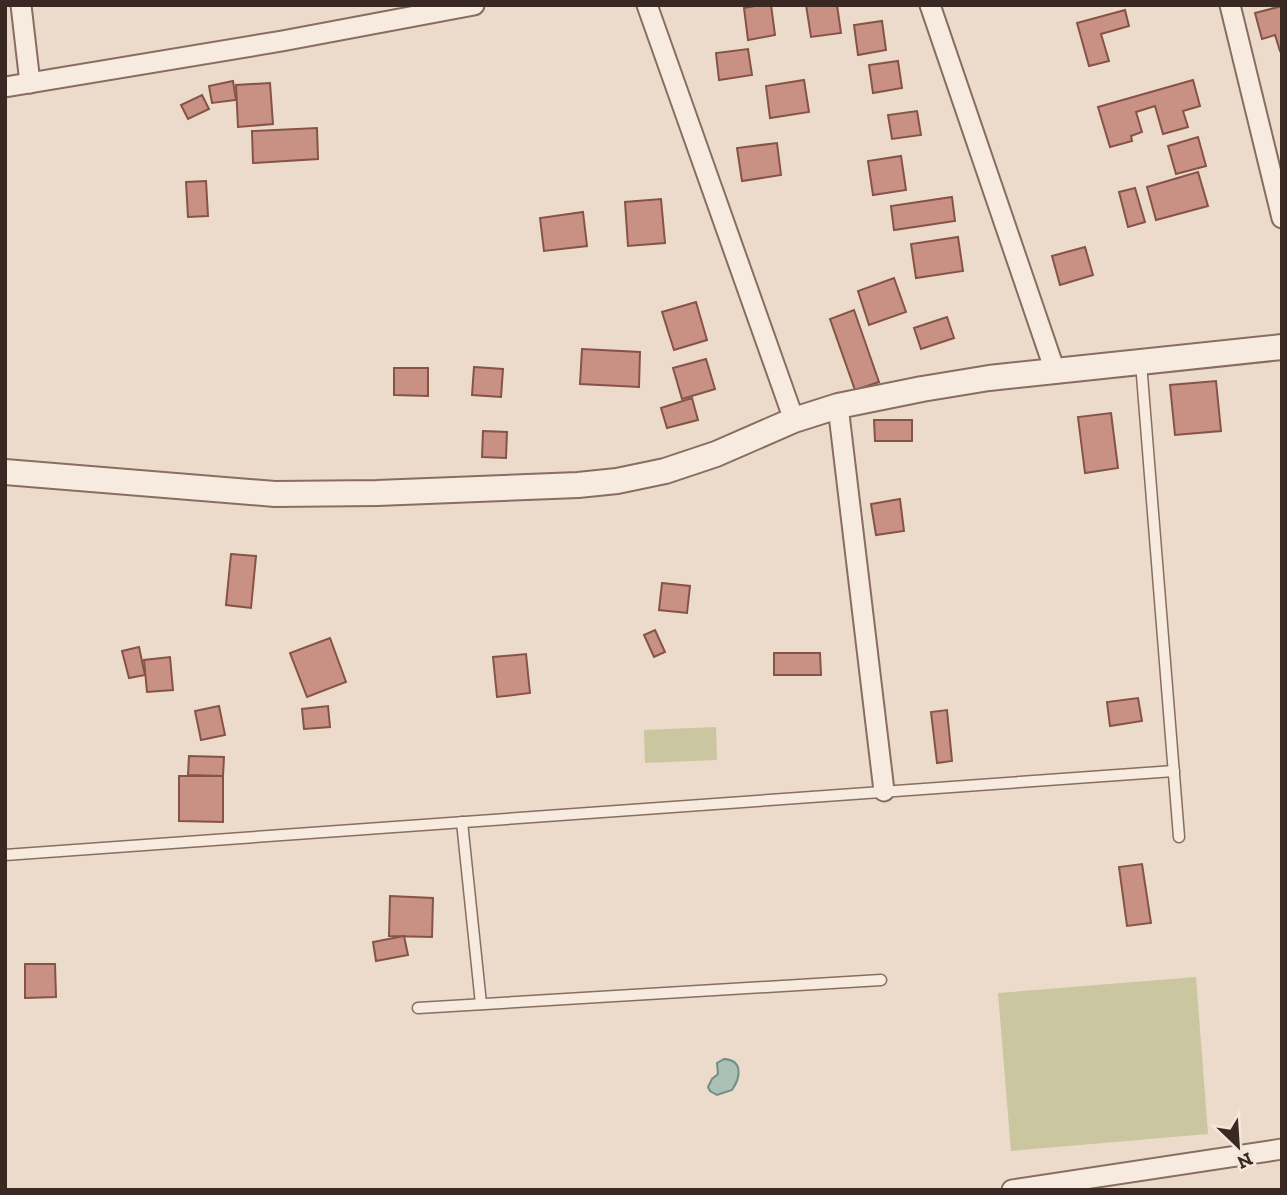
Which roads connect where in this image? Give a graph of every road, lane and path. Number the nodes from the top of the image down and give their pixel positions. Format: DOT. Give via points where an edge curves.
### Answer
graph roads {
  1 [pos="21,5"];
  2 [pos="474,5"];
  3 [pos="647,5"];
  4 [pos="930,5"];
  5 [pos="1230,5"];
  6 [pos="30,83"];
  7 [pos="5,87"];
  8 [pos="1282,218"];
  9 [pos="1282,347"];
  10 [pos="1140,362"];
  11 [pos="1055,371"];
  12 [pos="838,406"];
  13 [pos="794,419"];
  14 [pos="5,472"];
  15 [pos="1174,772"];
  16 [pos="884,791"];
  17 [pos="462,822"];
  18 [pos="1179,837"];
  19 [pos="5,855"];
  20 [pos="881,980"];
  21 [pos="481,1004"];
  22 [pos="418,1008"];
  23 [pos="1282,1149"];
  24 [pos="1014,1190"];
  1 -- 6 [label="street"];
  2 -- 6 [label="street"];
  3 -- 13 [label="street"];
  4 -- 11 [label="street"];
  5 -- 8 [label="street"];
  6 -- 7 [label="street"];
  9 -- 10 [label="street"];
  10 -- 11 [label="street"];
  10 -- 15 [label="lane"];
  11 -- 12 [label="street" via="989,378"];
  12 -- 13 [label="street"];
  12 -- 16 [label="street"];
  13 -- 14 [label="street" via="665,471 578,485 275,494"];
  15 -- 16 [label="lane"];
  15 -- 18 [label="lane"];
  16 -- 17 [label="lane"];
  17 -- 19 [label="lane"];
  17 -- 21 [label="lane"];
  20 -- 21 [label="lane"];
  21 -- 22 [label="lane"];
  23 -- 24 [label="street"];
}
